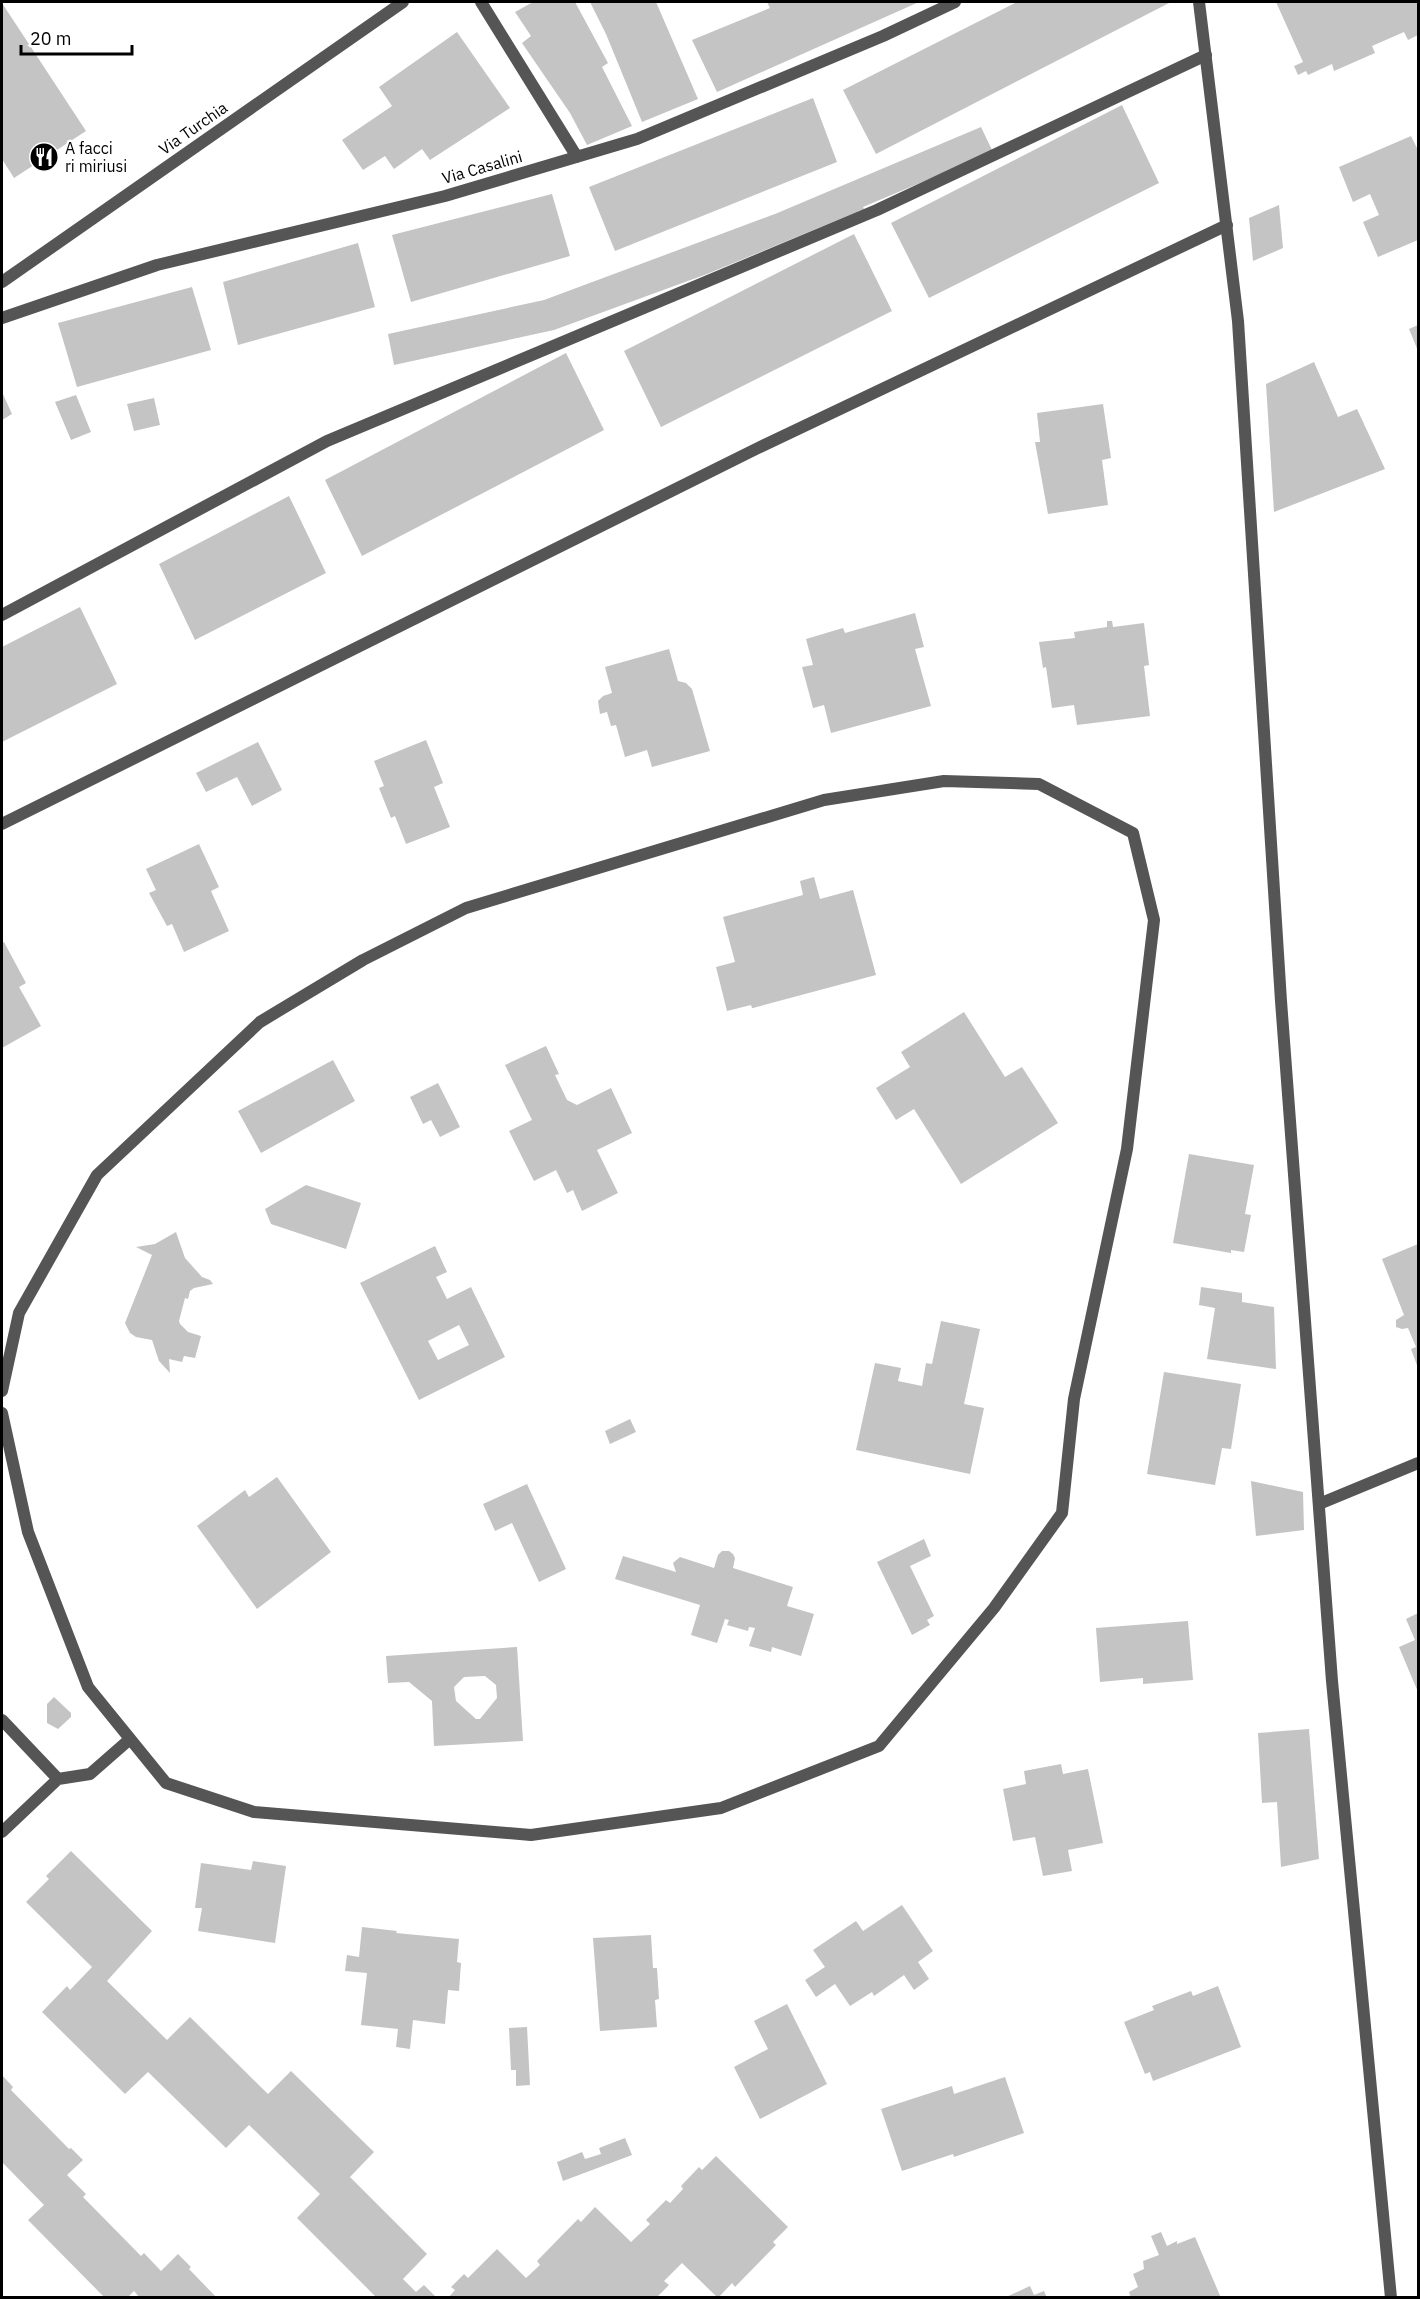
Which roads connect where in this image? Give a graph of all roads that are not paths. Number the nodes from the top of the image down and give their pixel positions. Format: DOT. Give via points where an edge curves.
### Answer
graph roads {
  1 [pos="403,2"];
  2 [pos="481,2"];
  3 [pos="955,2"];
  4 [pos="1199,2"];
  5 [pos="1206,55"];
  6 [pos="577,157"];
  7 [pos="1227,225"];
  8 [pos="2,282"];
  9 [pos="2,318"];
  10 [pos="2,615"];
  11 [pos="2,824"];
  12 [pos="2,1391"];
  13 [pos="2,1413"];
  14 [pos="1419,1463"];
  15 [pos="1319,1504"];
  16 [pos="2,1720"];
  17 [pos="130,1739"];
  18 [pos="58,1779"];
  19 [pos="2,1832"];
  20 [pos="1391,2298"];
  1 -- 8 [label="street, Via Turchia"];
  2 -- 6 [label="street"];
  3 -- 6 [label="street, Via Casalini" via="648,135"];
  4 -- 5 [label="street"];
  5 -- 7 [label="street"];
  5 -- 10 [label="street" via="877,210 327,441"];
  6 -- 9 [label="street, Via Casalini" via="445,196 157,265"];
  7 -- 11 [label="street" via="756,449"];
  7 -- 15 [label="street" via="1238,321 1281,1002"];
  12 -- 17 [label="street" via="19,1313 97,1175 260,1022 363,960 466,908 824,800 944,781 1039,784 1133,834 1154,921 1127,1149 1074,1399 1062,1512 994,1608 879,1746 721,1808 531,1835 255,1812 165,1783"];
  13 -- 17 [label="street" via="28,1532 88,1687"];
  14 -- 15 [label="street"];
  15 -- 20 [label="street" via="1332,1681"];
  16 -- 18 [label="street"];
  17 -- 18 [label="street" via="90,1774"];
  18 -- 19 [label="street"];
}
